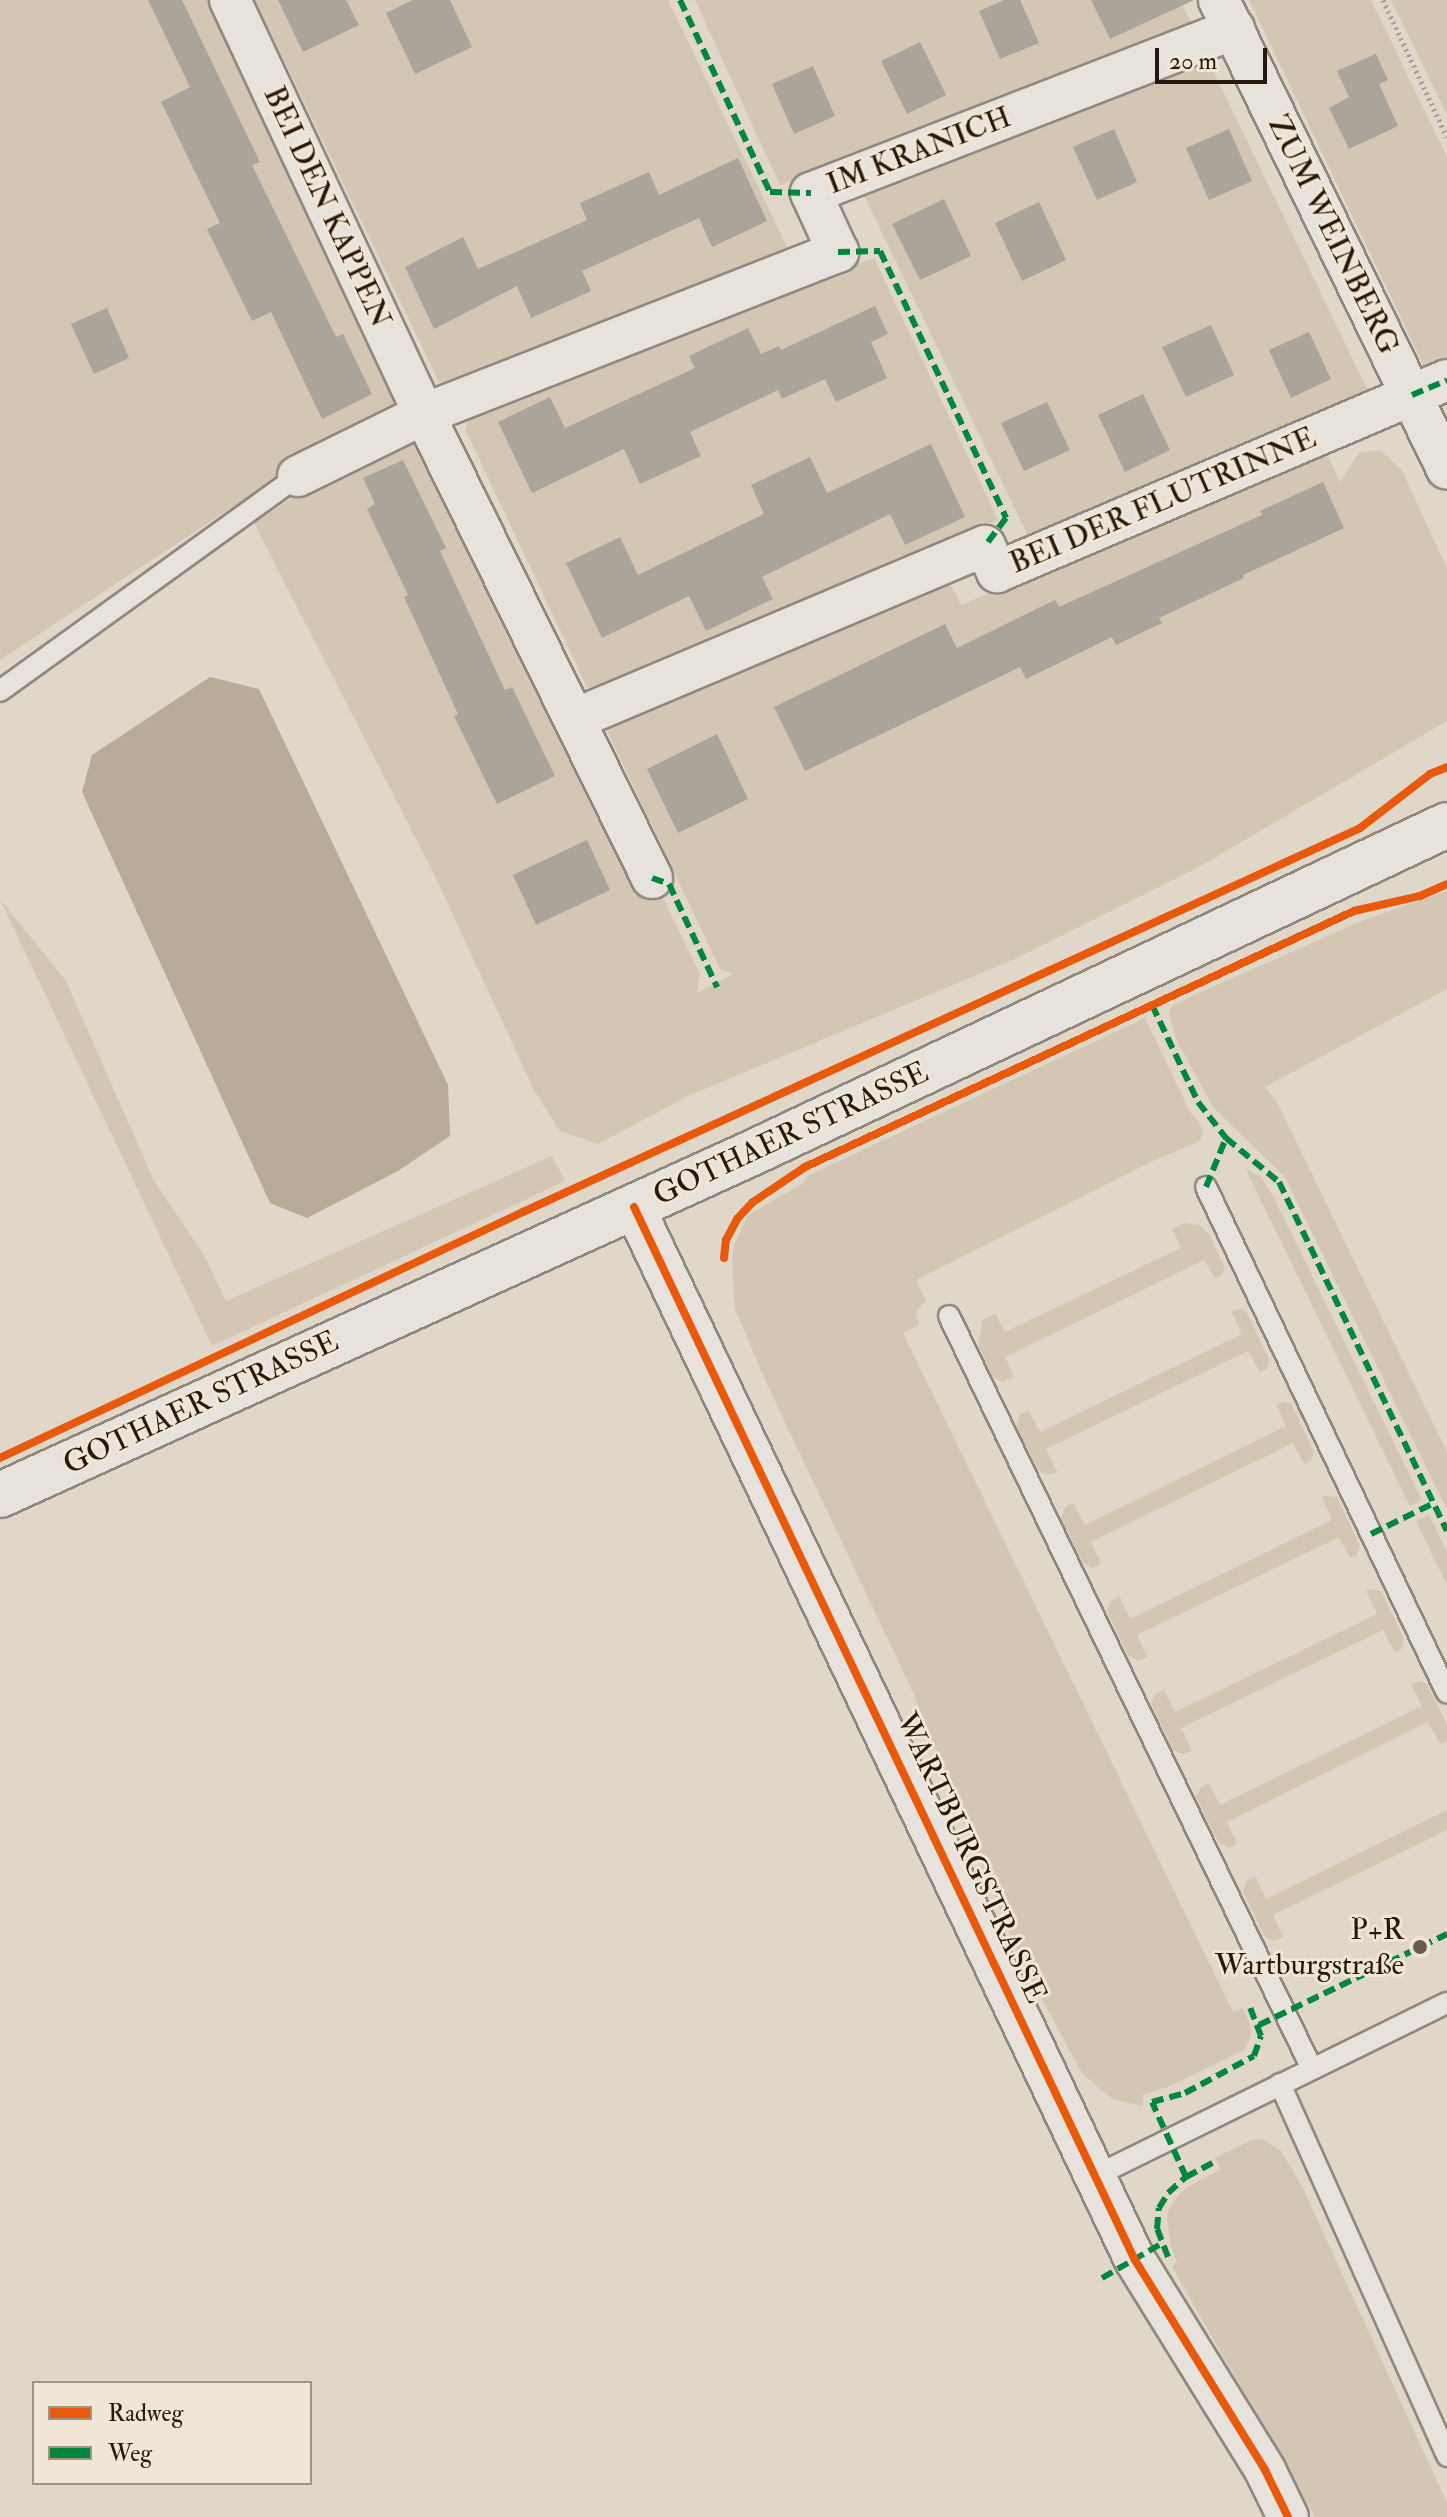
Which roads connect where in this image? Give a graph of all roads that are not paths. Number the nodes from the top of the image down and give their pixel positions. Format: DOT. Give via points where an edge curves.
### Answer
graph roads {
  1 [pos="230,0"];
  2 [pos="1226,15"];
  3 [pos="1429,388"];
  4 [pos="424,414"];
  5 [pos="1447,469"];
  6 [pos="298,476"];
  7 [pos="0,691"];
  8 [pos="575,719"];
  9 [pos="1447,825"];
  10 [pos="652,878"];
  11 [pos="1206,1187"];
  12 [pos="634,1207"];
  13 [pos="949,1316"];
  14 [pos="0,1495"];
  15 [pos="1447,1693"];
  16 [pos="1447,2003"];
  17 [pos="1312,2069"];
  18 [pos="1280,2084"];
  19 [pos="1095,2176"];
  20 [pos="1447,2456"];
  21 [pos="1288,2517"];
  1 -- 4 [label="street, BEI DEN KAPPEN"];
  2 -- 3 [label="street, ZUM WEINBERG"];
  2 -- 4 [label="street, IM KRANICH" via="811,193 838,252"];
  3 -- 5 [label="street, ZUM WEINBERG"];
  3 -- 8 [label="street, BEI DER FLUTRINNE" via="997,572 985,546"];
  4 -- 6 [label="street"];
  4 -- 8 [label="street"];
  6 -- 7 [label="lane"];
  8 -- 10 [label="street"];
  9 -- 12 [label="main road, GOTHAER STRASSE"];
  11 -- 15 [label="lane"];
  12 -- 14 [label="main road, GOTHAER STRASSE"];
  12 -- 19 [label="street, WARTBURGSTRASSE"];
  13 -- 17 [label="lane"];
  16 -- 17 [label="lane"];
  17 -- 18 [label="lane"];
  18 -- 19 [label="lane"];
  18 -- 20 [label="lane"];
  19 -- 21 [label="street, WARTBURGSTRASSE" via="1135,2260 1265,2470"];
}
